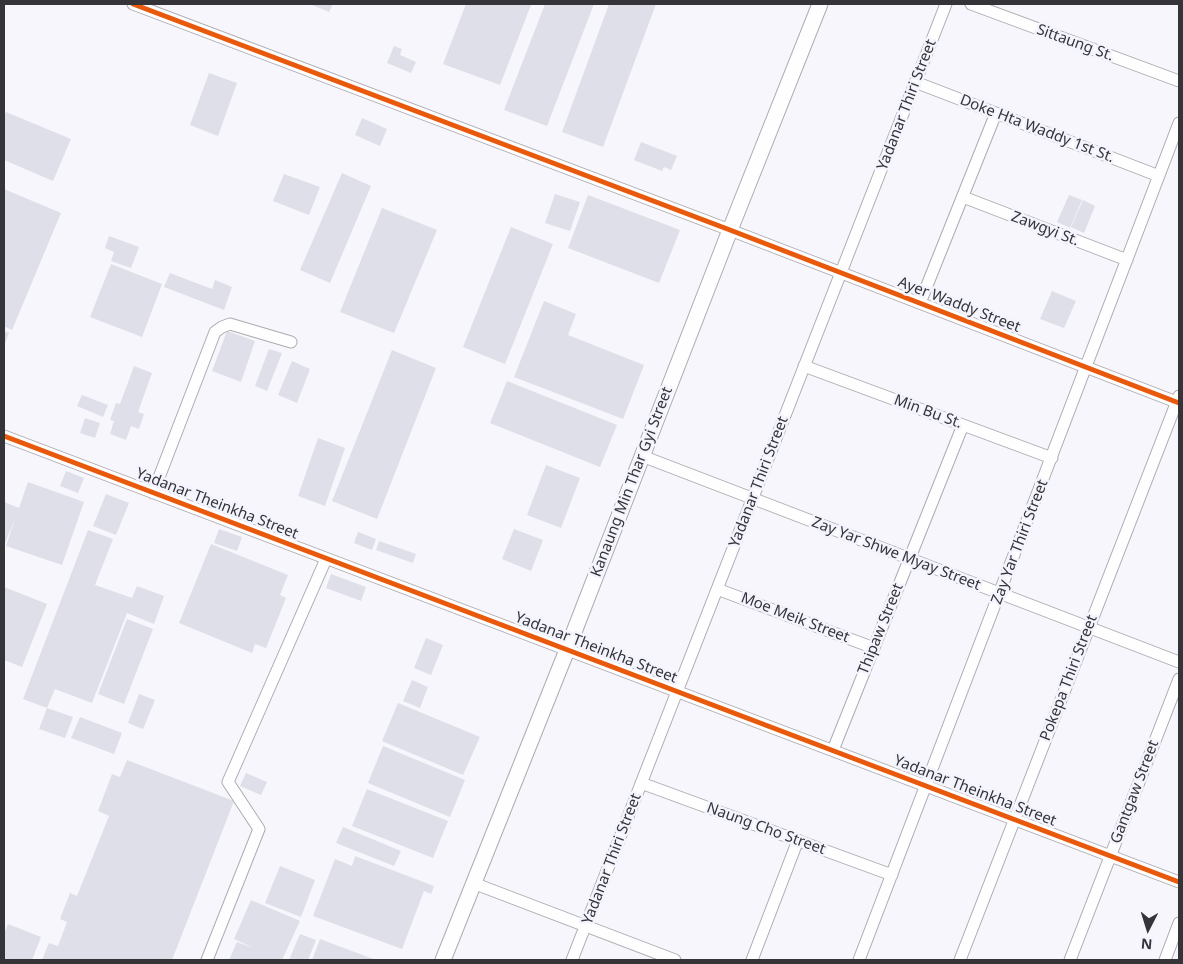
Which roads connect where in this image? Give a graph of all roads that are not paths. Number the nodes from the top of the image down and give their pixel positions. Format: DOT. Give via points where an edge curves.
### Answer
graph roads {
  1 [pos="133,4"];
  2 [pos="820,4"];
  3 [pos="946,4"];
  4 [pos="971,4"];
  5 [pos="1179,81"];
  6 [pos="915,82"];
  7 [pos="996,114"];
  8 [pos="1179,123"];
  9 [pos="1159,176"];
  10 [pos="963,198"];
  11 [pos="730,230"];
  12 [pos="1127,260"];
  13 [pos="841,273"];
  14 [pos="920,303"];
  15 [pos="291,342"];
  16 [pos="804,366"];
  17 [pos="1086,367"];
  18 [pos="1178,401"];
  19 [pos="963,425"];
  20 [pos="4,436"];
  21 [pos="642,456"];
  22 [pos="1052,458"];
  23 [pos="153,493"];
  24 [pos="753,499"];
  25 [pos="326,559"];
  26 [pos="910,559"];
  27 [pos="717,589"];
  28 [pos="1000,593"];
  29 [pos="1089,627"];
  30 [pos="874,648"];
  31 [pos="566,650"];
  32 [pos="1179,662"];
  33 [pos="1179,679"];
  34 [pos="677,692"];
  35 [pos="832,750"];
  36 [pos="641,783"];
  37 [pos="926,786"];
  38 [pos="1014,820"];
  39 [pos="798,840"];
  40 [pos="1110,856"];
  41 [pos="892,875"];
  42 [pos="473,882"];
  43 [pos="1179,882"];
  44 [pos="1179,923"];
  45 [pos="586,926"];
  46 [pos="207,960"];
  47 [pos="443,960"];
  48 [pos="572,960"];
  49 [pos="675,960"];
  50 [pos="752,960"];
  51 [pos="859,960"];
  52 [pos="960,960"];
  53 [pos="1070,960"];
  54 [pos="1165,960"];
  1 -- 11 [label="street, Ayer Waddy Street"];
  2 -- 11 [label="street, Kanaung Min Thar Gyi Street"];
  3 -- 6 [label="street, Yadanar Thiri Street"];
  4 -- 5 [label="street, Sittaung St."];
  6 -- 7 [label="street, Doke Hta Waddy 1st St."];
  6 -- 13 [label="street, Yadanar Thiri Street"];
  7 -- 9 [label="street, Doke Hta Waddy 1st St."];
  7 -- 10 [label="street"];
  8 -- 9 [label="street, Zay Yar Thiri Street"];
  9 -- 12 [label="street, Zay Yar Thiri Street"];
  10 -- 12 [label="street, Zawgyi St."];
  10 -- 14 [label="street"];
  11 -- 13 [label="street, Ayer Waddy Street"];
  11 -- 21 [label="street, Kanaung Min Thar Gyi Street"];
  12 -- 17 [label="street, Zay Yar Thiri Street"];
  13 -- 14 [label="street, Ayer Waddy Street"];
  13 -- 16 [label="street, Yadanar Thiri Street"];
  14 -- 17 [label="street, Ayer Waddy Street"];
  15 -- 23 [label="street" via="230,324 216,332"];
  16 -- 19 [label="street, Min Bu St."];
  16 -- 24 [label="street, Yadanar Thiri Street"];
  17 -- 18 [label="street, Ayer Waddy Street"];
  17 -- 22 [label="street, Zay Yar Thiri Street"];
  18 -- 29 [label="street, Pokepa Thiri Street"];
  19 -- 22 [label="street, Min Bu St."];
  19 -- 26 [label="street, Thipaw Street"];
  20 -- 23 [label="street, Yadanar Theinkha Street"];
  21 -- 24 [label="street, Zay Yar Shwe Myay Street"];
  21 -- 31 [label="street, Kanaung Min Thar Gyi Street"];
  22 -- 28 [label="street, Zay Yar Thiri Street"];
  23 -- 25 [label="street, Yadanar Theinkha Street"];
  24 -- 26 [label="street, Zay Yar Shwe Myay Street"];
  24 -- 27 [label="street, Yadanar Thiri Street"];
  25 -- 31 [label="street, Yadanar Theinkha Street"];
  25 -- 46 [label="street" via="228,782 259,829"];
  26 -- 28 [label="street, Zay Yar Shwe Myay Street"];
  26 -- 30 [label="street, Thipaw Street"];
  27 -- 30 [label="street, Moe Meik Street"];
  27 -- 34 [label="street, Yadanar Thiri Street"];
  28 -- 29 [label="street, Zay Yar Shwe Myay Street"];
  28 -- 37 [label="street, Zay Yar Thiri Street"];
  29 -- 32 [label="street, Zay Yar Shwe Myay Street"];
  29 -- 38 [label="street, Pokepa Thiri Street"];
  30 -- 35 [label="street, Thipaw Street"];
  31 -- 34 [label="street, Yadanar Theinkha Street"];
  31 -- 42 [label="street, Kanaung Min Thar Gyi Street"];
  33 -- 40 [label="street, Gantgaw Street"];
  34 -- 35 [label="street, Yadanar Theinkha Street"];
  34 -- 36 [label="street, Yadanar Thiri Street"];
  35 -- 37 [label="street, Yadanar Theinkha Street"];
  36 -- 39 [label="street, Naung Cho Street"];
  36 -- 45 [label="street, Yadanar Thiri Street"];
  37 -- 38 [label="street, Yadanar Theinkha Street"];
  37 -- 41 [label="street, Zay Yar Thiri Street"];
  38 -- 40 [label="street, Yadanar Theinkha Street"];
  38 -- 52 [label="street, Pokepa Thiri Street"];
  39 -- 41 [label="street, Naung Cho Street"];
  39 -- 50 [label="street"];
  40 -- 43 [label="street, Yadanar Theinkha Street"];
  40 -- 53 [label="street, Gantgaw Street"];
  41 -- 51 [label="street, Zay Yar Thiri Street"];
  42 -- 45 [label="street"];
  42 -- 47 [label="street, Kanaung Min Thar Gyi Street"];
  44 -- 54 [label="street"];
  45 -- 48 [label="street, Yadanar Thiri Street"];
  45 -- 49 [label="street"];
}
